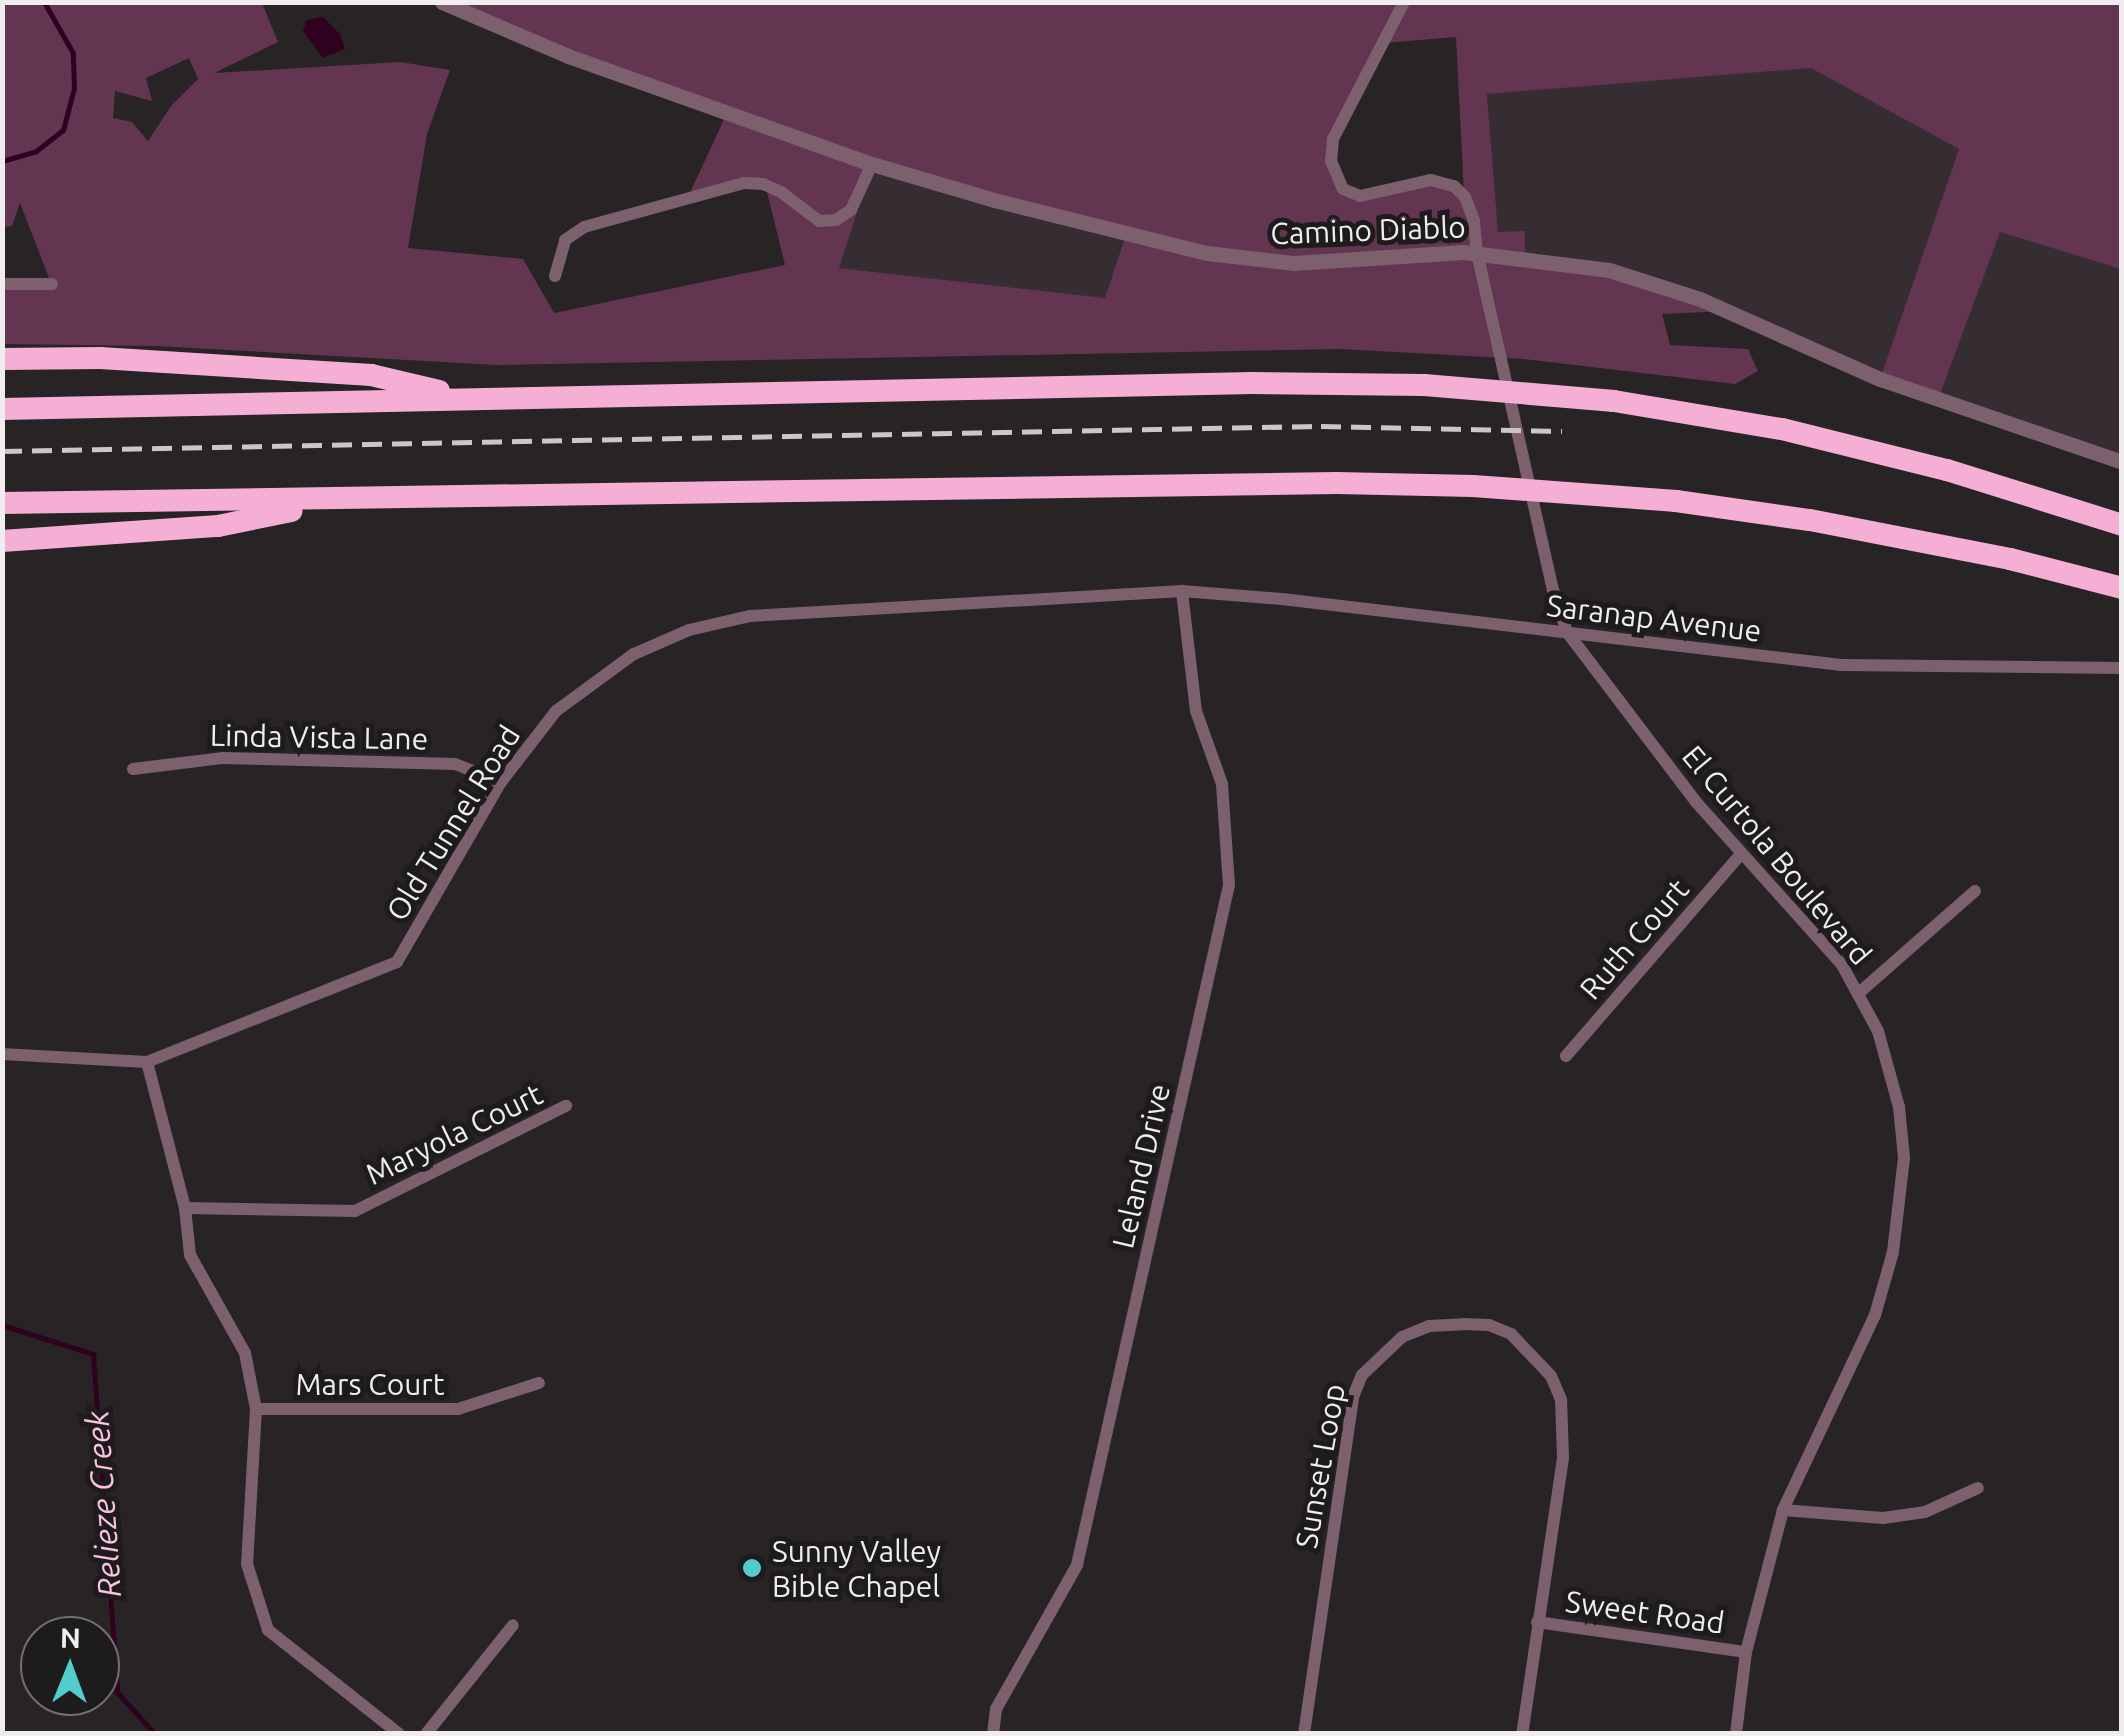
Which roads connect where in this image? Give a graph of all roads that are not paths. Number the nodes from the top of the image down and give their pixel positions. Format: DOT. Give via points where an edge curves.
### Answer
graph roads {
  1 [pos="442,2"];
  2 [pos="1404,2"];
  3 [pos="872,164"];
  4 [pos="1477,253"];
  5 [pos="555,276"];
  6 [pos="2,284"];
  7 [pos="52,284"];
  8 [pos="2,359"];
  9 [pos="476,400"];
  10 [pos="2,409"];
  11 [pos="2122,462"];
  12 [pos="343,501"];
  13 [pos="2,504"];
  14 [pos="2122,525"];
  15 [pos="2,541"];
  16 [pos="2122,588"];
  17 [pos="1182,592"];
  18 [pos="1567,632"];
  19 [pos="2122,668"];
  20 [pos="133,768"];
  21 [pos="501,782"];
  22 [pos="1740,855"];
  23 [pos="1974,891"];
  24 [pos="1860,992"];
  25 [pos="2,1054"];
  26 [pos="1566,1056"];
  27 [pos="146,1062"];
  28 [pos="566,1106"];
  29 [pos="185,1208"];
  30 [pos="539,1383"];
  31 [pos="256,1408"];
  32 [pos="1978,1488"];
  33 [pos="1783,1510"];
  34 [pos="1538,1622"];
  35 [pos="513,1624"];
  36 [pos="1746,1652"];
  37 [pos="399,1734"];
  38 [pos="426,1734"];
  39 [pos="992,1734"];
  40 [pos="1304,1734"];
  41 [pos="1522,1734"];
  42 [pos="1736,1734"];
  1 -- 3 [label="street, Camino Diablo" via="568,56"];
  2 -- 4 [label="street, El Curtola Boulevard" via="1333,139 1331,162 1343,189 1360,196 1431,180 1454,186 1474,221"];
  3 -- 4 [label="street, Camino Diablo" via="1207,254 1309,263"];
  3 -- 5 [label="street" via="851,210 836,220 819,220 781,192 744,182 584,227 566,240"];
  4 -- 11 [label="street, Camino Diablo" via="1609,270 1674,290 1867,374"];
  4 -- 18 [label="street, El Curtola Boulevard"];
  6 -- 7 [label="street"];
  8 -- 9 [label="highway" via="370,376"];
  9 -- 10 [label="highway"];
  9 -- 14 [label="highway" via="1270,383 1548,394 1832,440"];
  12 -- 13 [label="highway"];
  12 -- 15 [label="highway" via="218,526"];
  12 -- 16 [label="highway" via="1473,486 1810,520"];
  17 -- 18 [label="street, Saranap Avenue"];
  17 -- 21 [label="street, Old Tunnel Road" via="779,612 718,621 662,641 594,680 546,722"];
  17 -- 39 [label="street, Leland Drive" via="1196,712 1222,784 1229,886 1077,1564 996,1708"];
  18 -- 19 [label="street, Saranap Avenue" via="1840,666"];
  18 -- 22 [label="street, El Curtola Boulevard"];
  20 -- 21 [label="street, Linda Vista Lane" via="222,758 455,764"];
  21 -- 27 [label="street, Old Tunnel Road" via="397,962"];
  22 -- 24 [label="street, El Curtola Boulevard"];
  22 -- 26 [label="street, Ruth Court"];
  23 -- 24 [label="street"];
  24 -- 33 [label="street, El Curtola Boulevard" via="1889,1062 1898,1107 1904,1158 1896,1237 1875,1315"];
  25 -- 27 [label="street, Old Tunnel Road"];
  27 -- 29 [label="street"];
  28 -- 29 [label="street, Maryola Court" via="355,1211"];
  29 -- 31 [label="street" via="190,1255 245,1353"];
  30 -- 31 [label="street, Mars Court" via="458,1410"];
  31 -- 37 [label="street" via="247,1564 268,1630"];
  32 -- 33 [label="street" via="1925,1512 1884,1518"];
  33 -- 36 [label="street, El Curtola Boulevard"];
  34 -- 36 [label="street, Sweet Road"];
  34 -- 40 [label="street, Sunset Loop" via="1563,1458 1561,1400 1551,1376 1511,1334 1489,1326 1429,1326 1402,1337 1362,1375 1352,1397"];
  34 -- 41 [label="street, Sunset Loop"];
  35 -- 38 [label="street"];
  36 -- 42 [label="street, El Curtola Boulevard"];
}
